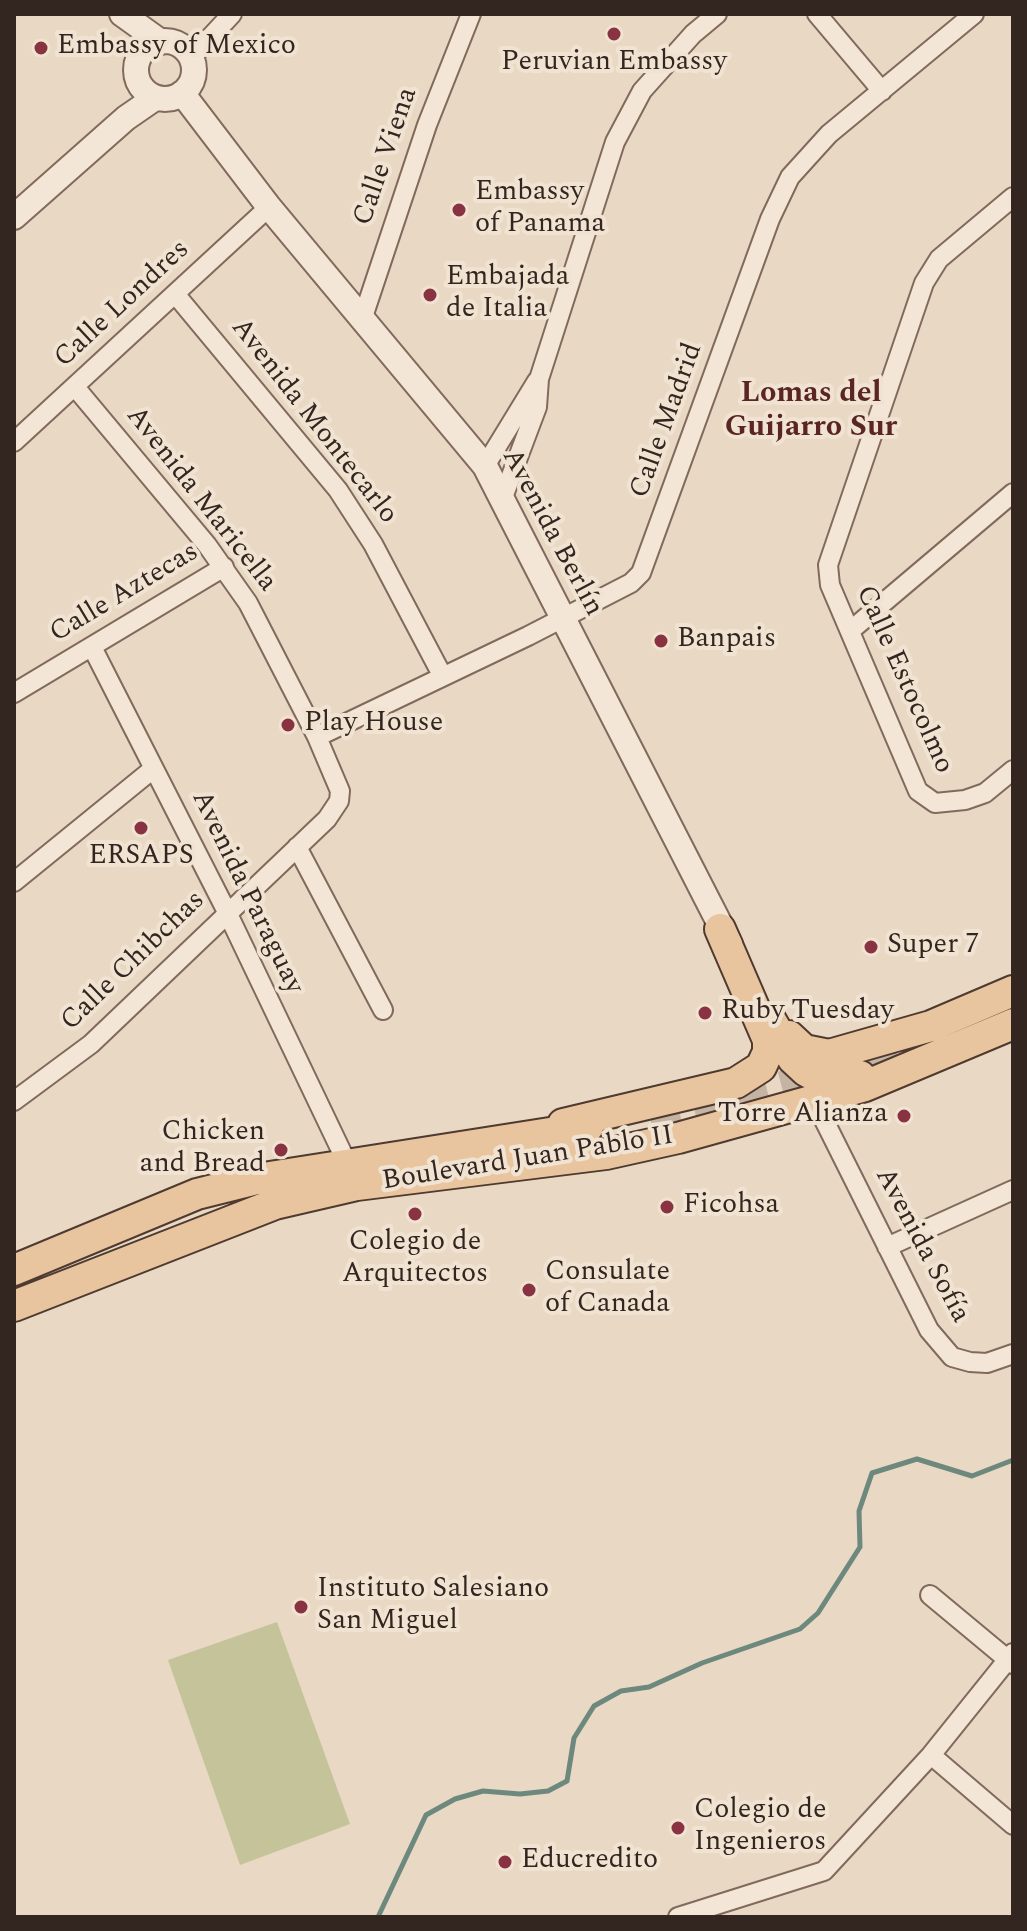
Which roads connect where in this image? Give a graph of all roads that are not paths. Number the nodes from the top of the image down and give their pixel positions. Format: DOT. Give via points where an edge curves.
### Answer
graph roads {
  1 [pos="122,14"];
  2 [pos="232,14"];
  3 [pos="471,14"];
  4 [pos="717,14"];
  5 [pos="817,14"];
  6 [pos="974,14"];
  7 [pos="161,42"];
  8 [pos="139,58"];
  9 [pos="191,58"];
  10 [pos="882,91"];
  11 [pos="148,92"];
  12 [pos="182,93"];
  13 [pos="1013,197"];
  14 [pos="269,207"];
  15 [pos="14,217"];
  16 [pos="176,295"];
  17 [pos="362,320"];
  18 [pos="539,379"];
  19 [pos="75,387"];
  20 [pos="14,442"];
  21 [pos="485,466"];
  22 [pos="1013,493"];
  23 [pos="502,500"];
  24 [pos="224,567"];
  25 [pos="564,617"];
  26 [pos="850,631"];
  27 [pos="92,647"];
  28 [pos="442,675"];
  29 [pos="14,693"];
  30 [pos="317,737"];
  31 [pos="153,769"];
  32 [pos="1013,770"];
  33 [pos="297,847"];
  34 [pos="14,882"];
  35 [pos="227,912"];
  36 [pos="720,929"];
  37 [pos="745,966"];
  38 [pos="1013,991"];
  39 [pos="383,1010"];
  40 [pos="1013,1016"];
  41 [pos="1013,1024"];
  42 [pos="14,1101"];
  43 [pos="815,1102"];
  44 [pos="588,1127"];
  45 [pos="530,1138"];
  46 [pos="348,1165"];
  47 [pos="306,1183"];
  48 [pos="1013,1190"];
  49 [pos="887,1247"];
  50 [pos="14,1270"];
  51 [pos="14,1281"];
  52 [pos="14,1306"];
  53 [pos="1013,1354"];
  54 [pos="930,1595"];
  55 [pos="1011,1659"];
  56 [pos="931,1755"];
  57 [pos="1013,1825"];
  58 [pos="684,1916"];
  1 -- 7 [label="street"];
  1 -- 8 [label="street"];
  2 -- 9 [label="street"];
  3 -- 17 [label="street, Calle Viena" via="427,125"];
  4 -- 18 [label="street" via="642,91 615,142"];
  5 -- 10 [label="street"];
  6 -- 10 [label="street, Calle Madrid"];
  7 -- 8 [label="street"];
  7 -- 9 [label="street" via="178,45"];
  8 -- 11 [label="street" via="136,67"];
  9 -- 12 [label="street" via="193,73"];
  10 -- 25 [label="street, Calle Madrid" via="829,134 790,177 641,573"];
  11 -- 12 [label="street" via="174,98"];
  11 -- 15 [label="street" via="126,118"];
  12 -- 14 [label="street, Avenida Berlín"];
  13 -- 26 [label="street, Calle Estocolmo" via="939,259 924,283 829,555 830,585"];
  14 -- 16 [label="street, Calle Londres"];
  14 -- 17 [label="street, Avenida Berlín"];
  16 -- 19 [label="street, Calle Londres"];
  16 -- 28 [label="street, Avenida Montecarlo" via="338,490 373,544"];
  17 -- 21 [label="street, Avenida Berlín"];
  18 -- 21 [label="street"];
  18 -- 23 [label="street" via="537,407"];
  19 -- 20 [label="street, Calle Londres"];
  19 -- 24 [label="street, Avenida Maricella"];
  21 -- 23 [label="street, Avenida Berlín"];
  22 -- 26 [label="street"];
  23 -- 25 [label="street, Avenida Berlín"];
  24 -- 27 [label="street, Calle Aztecas"];
  24 -- 30 [label="street, Avenida Maricella"];
  25 -- 28 [label="street, Calle Madrid"];
  25 -- 36 [label="street, Avenida Berlín"];
  26 -- 32 [label="street, Calle Estocolmo" via="918,791 935,803 965,800 985,793"];
  27 -- 29 [label="street, Calle Aztecas"];
  27 -- 31 [label="street, Avenida Paraguay"];
  28 -- 30 [label="street, Calle Madrid"];
  30 -- 33 [label="street, Calle Chibchas" via="337,780 339,801"];
  31 -- 34 [label="street"];
  31 -- 35 [label="street, Avenida Paraguay"];
  33 -- 35 [label="street, Calle Chibchas"];
  33 -- 39 [label="street"];
  35 -- 42 [label="street, Calle Chibchas" via="91,1044"];
  35 -- 46 [label="street, Avenida Paraguay"];
  36 -- 37 [label="street, Avenida Berlín"];
  36 -- 45 [label="main road" via="768,1040 761,1067 736,1083 592,1114"];
  37 -- 38 [label="main road" via="792,1040 816,1055 906,1035"];
  37 -- 40 [label="main road" via="784,1047 821,1079 880,1070"];
  41 -- 43 [label="main road, Boulevard Juan Pablo II"];
  43 -- 47 [label="main road, Boulevard Juan Pablo II" via="606,1154"];
  43 -- 49 [label="street, Avenida Sofía"];
  44 -- 45 [label="main road, Boulevard Juan Pablo II"];
  45 -- 46 [label="main road, Boulevard Juan Pablo II"];
  46 -- 47 [label="main road, Boulevard Juan Pablo II"];
  47 -- 50 [label="main road, Boulevard Juan Pablo II" via="197,1194"];
  47 -- 51 [label="main road, Boulevard Juan Pablo II" via="197,1212"];
  47 -- 52 [label="main road, Boulevard Juan Pablo II" via="249,1212"];
  48 -- 49 [label="street"];
  49 -- 53 [label="street, Avenida Sofía" via="929,1330 952,1357 987,1363"];
  54 -- 55 [label="street"];
  55 -- 56 [label="street"];
  56 -- 57 [label="street"];
  56 -- 58 [label="street" via="824,1871"];
}
